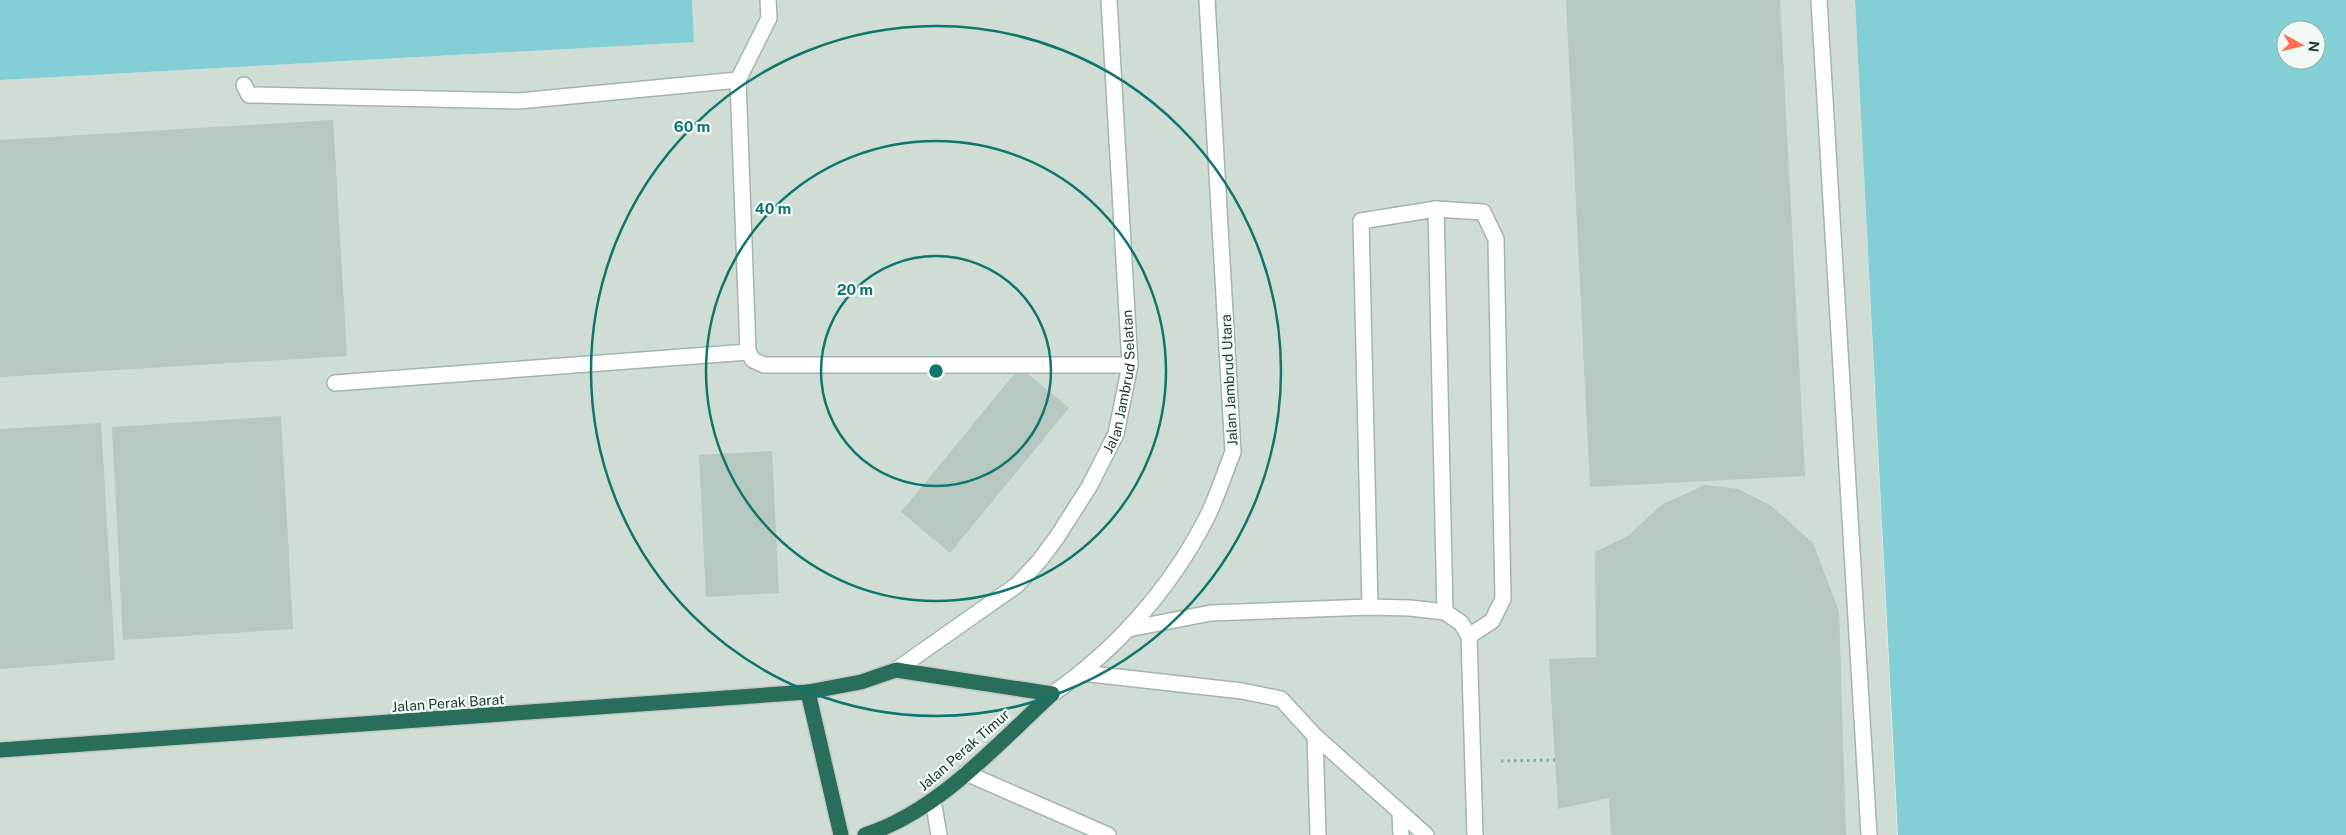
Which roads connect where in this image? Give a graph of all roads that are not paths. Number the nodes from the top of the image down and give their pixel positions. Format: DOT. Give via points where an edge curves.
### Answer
graph roads {
  1 [pos="768,0"];
  2 [pos="1109,0"];
  3 [pos="1207,0"];
  4 [pos="1819,0"];
  5 [pos="738,80"];
  6 [pos="244,85"];
  7 [pos="1436,209"];
  8 [pos="748,352"];
  9 [pos="1130,365"];
  10 [pos="335,382"];
  11 [pos="1370,607"];
  12 [pos="1445,612"];
  13 [pos="1128,628"];
  14 [pos="1469,636"];
  15 [pos="896,670"];
  16 [pos="1082,674"];
  17 [pos="808,692"];
  18 [pos="1052,694"];
  19 [pos="1315,736"];
  20 [pos="0,750"];
  21 [pos="966,773"];
  22 [pos="933,800"];
  23 [pos="1400,812"];
  24 [pos="841,835"];
  25 [pos="865,835"];
  26 [pos="939,835"];
  27 [pos="1108,835"];
  28 [pos="1318,835"];
  29 [pos="1401,835"];
  30 [pos="1426,835"];
  31 [pos="1475,835"];
  32 [pos="1868,835"];
  1 -- 5 [label="lane" via="769,18"];
  2 -- 9 [label="lane, Jalan Jambrud Selatan"];
  3 -- 13 [label="lane, Jalan Jambrud Utara" via="1233,452 1206,519 1164,586"];
  4 -- 32 [label="lane"];
  5 -- 6 [label="lane" via="519,101 249,94"];
  5 -- 8 [label="lane"];
  7 -- 11 [label="lane" via="1360,221"];
  7 -- 12 [label="lane"];
  7 -- 14 [label="lane" via="1484,212 1496,239 1503,599 1492,621"];
  8 -- 9 [label="lane" via="753,360 764,365"];
  8 -- 10 [label="lane"];
  9 -- 15 [label="lane, Jalan Jambrud Selatan" via="1116,434 1089,487 1040,560 1017,585"];
  11 -- 12 [label="lane"];
  11 -- 13 [label="lane" via="1211,613"];
  12 -- 14 [label="lane" via="1461,623"];
  13 -- 16 [label="lane, Jalan Jambrud Utara"];
  14 -- 31 [label="lane"];
  15 -- 17 [label="highway, Jalan Perak Barat" via="860,682"];
  15 -- 18 [label="highway"];
  16 -- 18 [label="lane, Jalan Jambrud Utara"];
  16 -- 19 [label="lane" via="1242,691 1281,699"];
  17 -- 20 [label="highway, Jalan Perak Barat"];
  17 -- 24 [label="highway"];
  18 -- 21 [label="highway, Jalan Perak Timur"];
  19 -- 23 [label="lane"];
  19 -- 28 [label="lane"];
  21 -- 22 [label="highway, Jalan Perak Timur"];
  21 -- 27 [label="lane"];
  22 -- 25 [label="highway, Jalan Perak Timur" via="886,828"];
  22 -- 26 [label="lane"];
  23 -- 29 [label="lane"];
  23 -- 30 [label="lane"];
}
